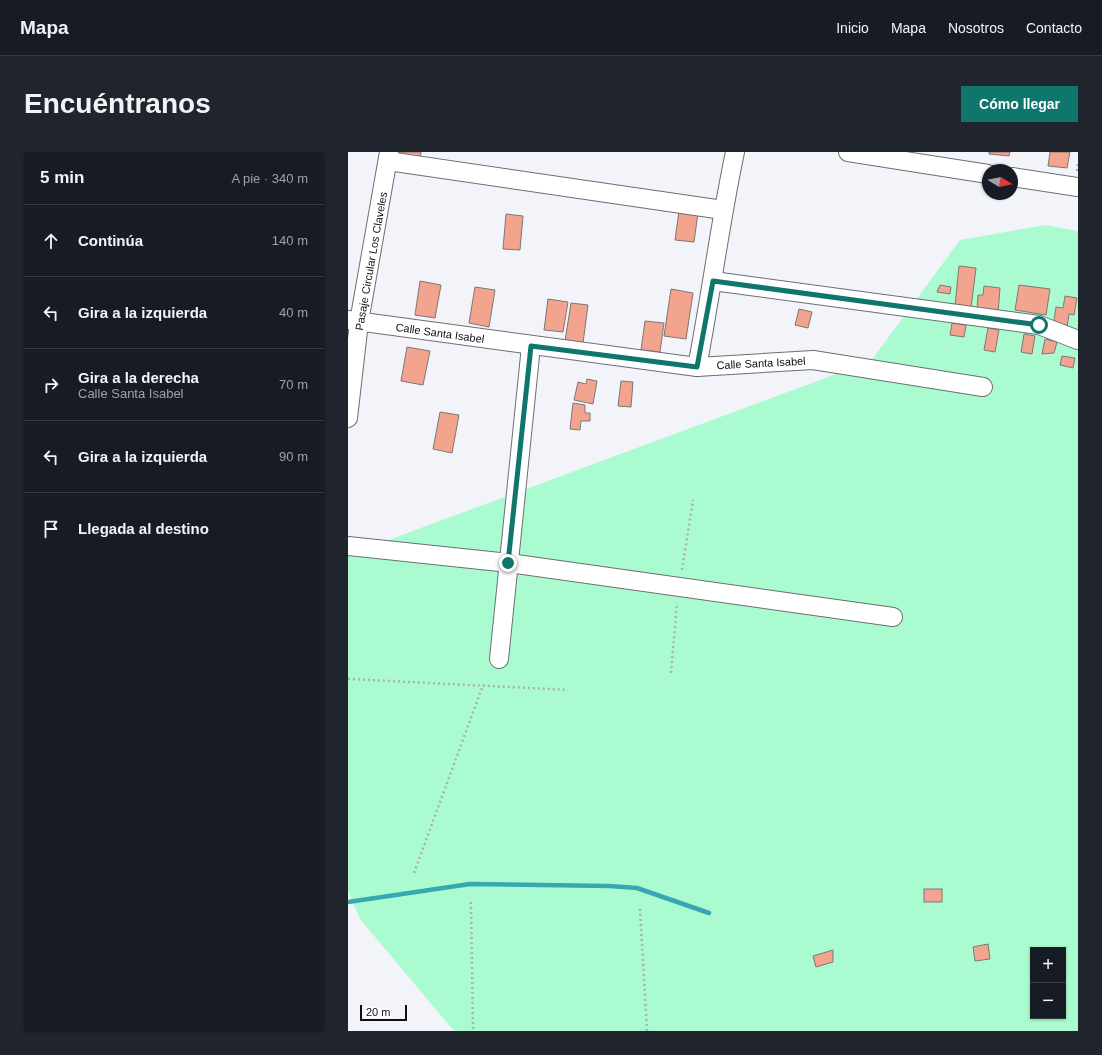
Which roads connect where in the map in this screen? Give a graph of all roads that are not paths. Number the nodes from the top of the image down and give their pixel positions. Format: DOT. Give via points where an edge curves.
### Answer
graph roads {
  1 [pos="735,152"];
  2 [pos="848,152"];
  3 [pos="388,156"];
  4 [pos="982,173"];
  5 [pos="1018,178"];
  6 [pos="1078,187"];
  7 [pos="723,210"];
  8 [pos="713,281"];
  9 [pos="354,321"];
  10 [pos="1078,340"];
  11 [pos="531,346"];
  12 [pos="697,367"];
  13 [pos="984,387"];
  14 [pos="348,418"];
  15 [pos="348,546"];
  16 [pos="508,563"];
  17 [pos="894,617"];
  18 [pos="499,659"];
  1 -- 7 [label="street"];
  2 -- 4 [label="street"];
  3 -- 7 [label="street"];
  3 -- 9 [label="street, Pasaje Circular Los Claveles"];
  5 -- 6 [label="street"];
  7 -- 8 [label="street"];
  8 -- 10 [label="street" via="1039,325"];
  8 -- 12 [label="street"];
  9 -- 11 [label="street, Calle Santa Isabel"];
  9 -- 14 [label="street, Pasaje Circular Los Claveles"];
  11 -- 12 [label="street, Calle Santa Isabel"];
  11 -- 16 [label="street"];
  12 -- 13 [label="street, Calle Santa Isabel" via="813,360"];
  15 -- 16 [label="street"];
  16 -- 17 [label="street"];
  16 -- 18 [label="street"];
}
